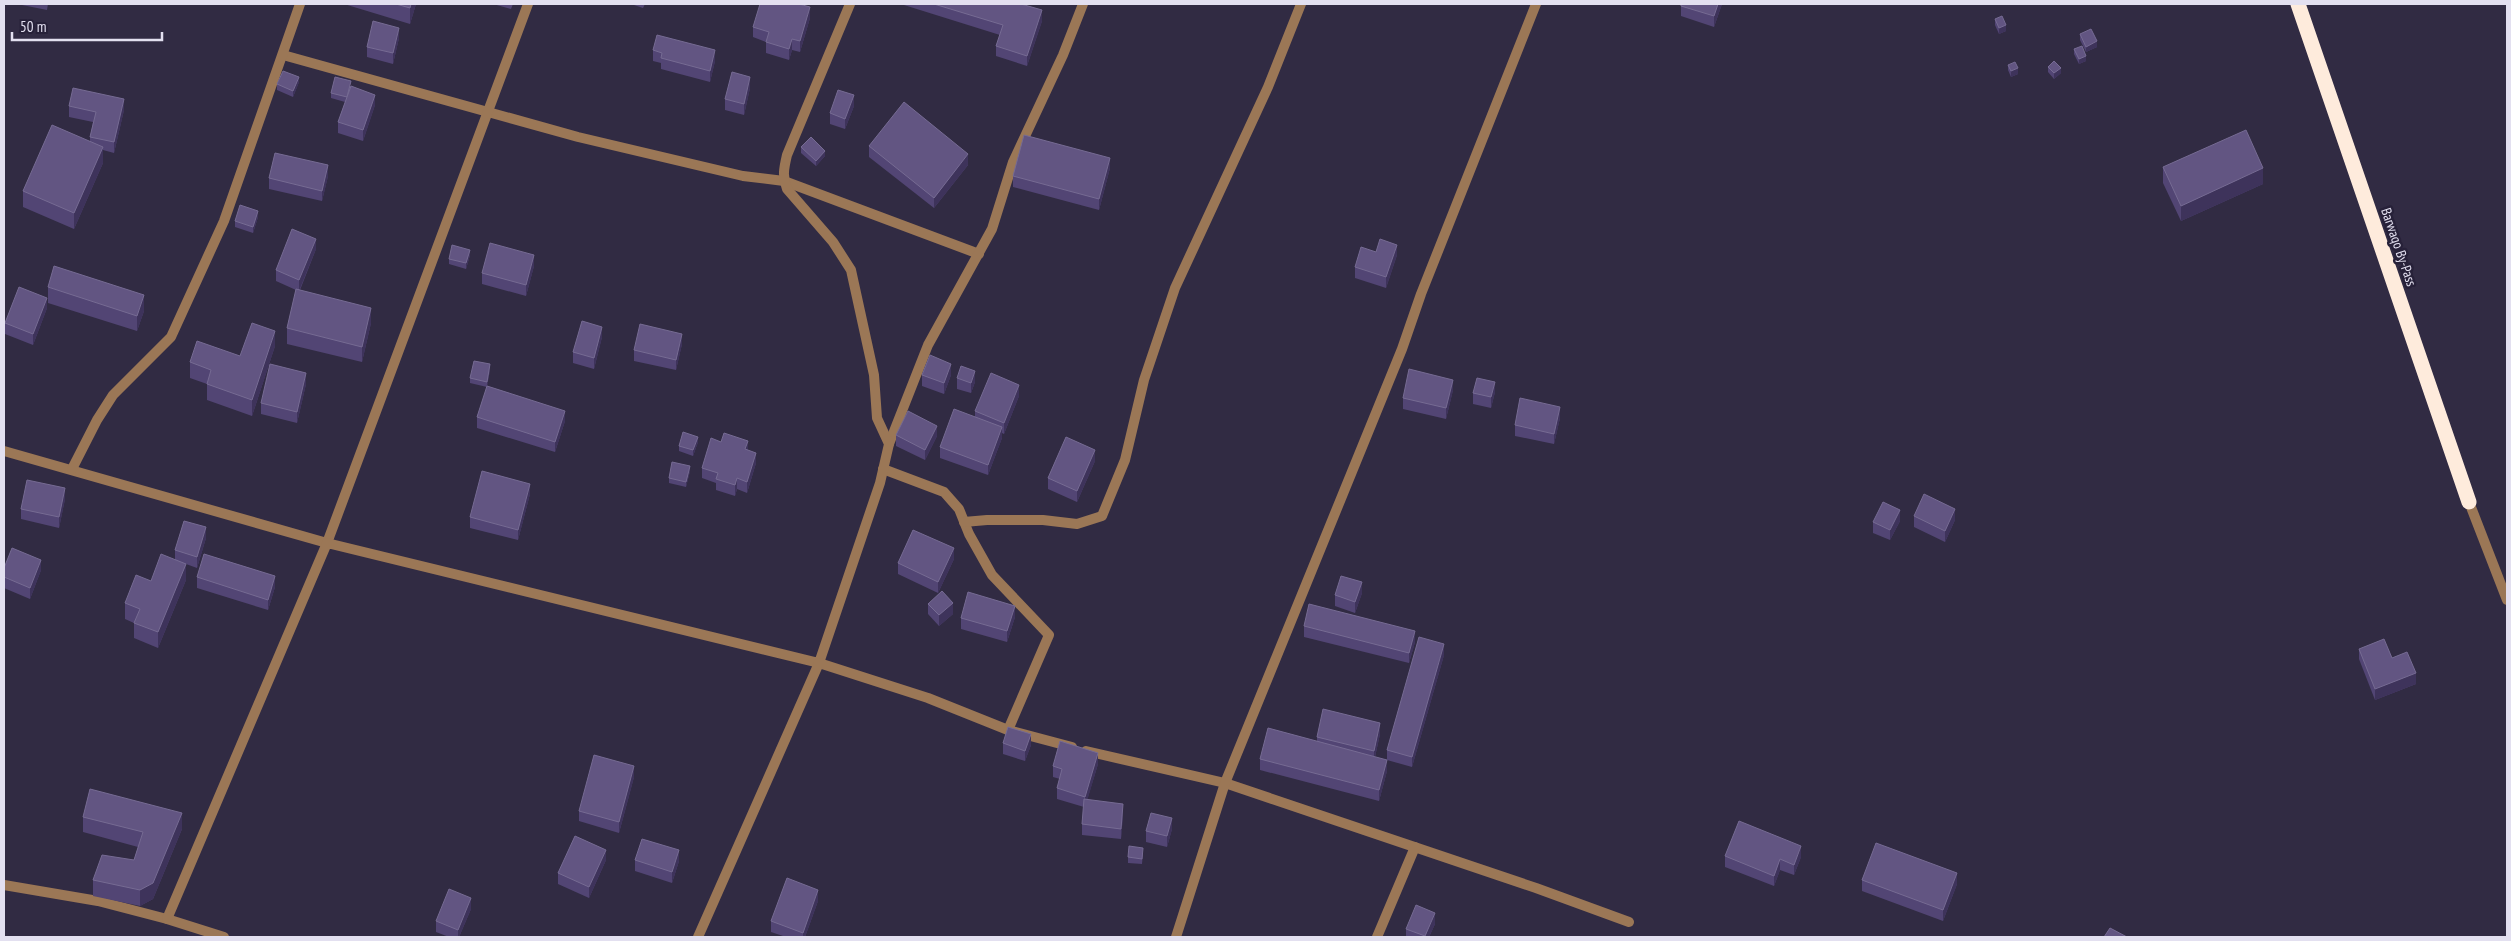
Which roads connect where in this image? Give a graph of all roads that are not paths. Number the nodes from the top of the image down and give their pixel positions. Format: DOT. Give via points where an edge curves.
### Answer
graph roads {
  1 [pos="300,4"];
  2 [pos="528,4"];
  3 [pos="850,4"];
  4 [pos="1083,4"];
  5 [pos="1301,4"];
  6 [pos="1536,4"];
  7 [pos="2298,4"];
  8 [pos="282,56"];
  9 [pos="488,112"];
  10 [pos="784,181"];
  11 [pos="979,254"];
  12 [pos="889,444"];
  13 [pos="4,451"];
  14 [pos="72,469"];
  15 [pos="883,469"];
  16 [pos="2469,502"];
  17 [pos="964,522"];
  18 [pos="327,543"];
  19 [pos="2507,600"];
  20 [pos="819,663"];
  21 [pos="1008,730"];
  22 [pos="1225,783"];
  23 [pos="1415,847"];
  24 [pos="4,885"];
  25 [pos="167,919"];
  26 [pos="1629,922"];
  27 [pos="224,937"];
  28 [pos="698,937"];
  29 [pos="1176,937"];
  30 [pos="1377,937"];
  1 -- 8 [label="street"];
  2 -- 9 [label="street"];
  3 -- 10 [label="street" via="788,155 783,171"];
  4 -- 11 [label="street" via="1013,162 992,229"];
  5 -- 17 [label="street" via="1268,87 1175,288 1144,380 1125,460 1102,516 1077,524 1033,520"];
  6 -- 22 [label="street" via="1402,349"];
  7 -- 16 [label="highway, Barwaqo By-Pass"];
  8 -- 9 [label="street"];
  8 -- 14 [label="street" via="224,222 171,337 113,395"];
  9 -- 10 [label="street" via="743,176"];
  9 -- 18 [label="street"];
  10 -- 11 [label="street"];
  10 -- 12 [label="street" via="852,270 873,366 877,418"];
  11 -- 12 [label="street" via="928,345"];
  12 -- 15 [label="street"];
  13 -- 14 [label="street"];
  14 -- 18 [label="street"];
  15 -- 17 [label="street" via="944,492 959,509"];
  15 -- 20 [label="street"];
  16 -- 19 [label="street"];
  17 -- 21 [label="street" via="992,575 1049,635"];
  18 -- 20 [label="street"];
  18 -- 25 [label="street"];
  20 -- 21 [label="street" via="928,698"];
  20 -- 28 [label="street"];
  21 -- 22 [label="street"];
  22 -- 23 [label="street"];
  22 -- 29 [label="street"];
  23 -- 26 [label="street"];
  23 -- 30 [label="street"];
  24 -- 25 [label="street" via="98,901"];
  25 -- 27 [label="street"];
}
